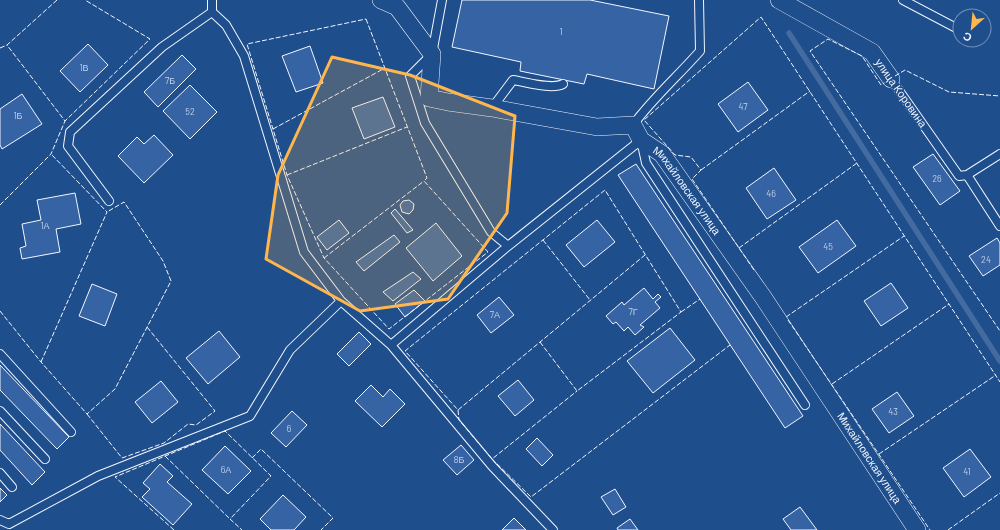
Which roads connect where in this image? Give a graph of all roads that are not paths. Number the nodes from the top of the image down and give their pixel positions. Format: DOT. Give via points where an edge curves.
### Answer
graph roads {
  1 [pos="212,0"];
  2 [pos="381,0"];
  3 [pos="442,0"];
  4 [pos="699,0"];
  5 [pos="779,0"];
  6 [pos="903,0"];
  7 [pos="212,12"];
  8 [pos="952,26"];
  9 [pos="432,54"];
  10 [pos="891,79"];
  11 [pos="563,84"];
  12 [pos="492,108"];
  13 [pos="637,132"];
  14 [pos="1000,154"];
  15 [pos="967,175"];
  16 [pos="109,201"];
  17 [pos="1000,226"];
  18 [pos="508,246"];
  19 [pos="341,301"];
  20 [pos="391,344"];
  21 [pos="0,354"];
  22 [pos="805,404"];
  23 [pos="0,411"];
  24 [pos="71,432"];
  25 [pos="45,459"];
  26 [pos="0,473"];
  27 [pos="12,487"];
  28 [pos="0,520"];
  29 [pos="553,530"];
  30 [pos="917,530"];
  1 -- 7 [label="lane"];
  2 -- 9 [label="street" via="397,7"];
  3 -- 9 [label="lane"];
  4 -- 13 [label="lane" via="700,51 646,108"];
  5 -- 10 [label="street, улица Коровина" via="872,52"];
  6 -- 8 [label="lane"];
  7 -- 16 [label="lane" via="162,47 70,132 68,146"];
  7 -- 19 [label="lane" via="226,25 244,56 304,252"];
  9 -- 12 [label="street" via="429,98"];
  9 -- 18 [label="lane" via="410,76 425,124 491,232"];
  10 -- 15 [label="lane, улица Коровина" via="959,176"];
  11 -- 12 [label="lane" via="558,87 513,80"];
  12 -- 13 [label="street"];
  13 -- 18 [label="lane"];
  13 -- 22 [label="lane" via="646,163"];
  13 -- 30 [label="street, Михайловская улица" via="662,154 763,297"];
  14 -- 15 [label="lane"];
  15 -- 17 [label="lane, улица Коровина"];
  18 -- 20 [label="lane"];
  19 -- 20 [label="lane"];
  19 -- 28 [label="lane" via="290,350 250,416 98,476 9,524"];
  20 -- 29 [label="lane" via="492,466"];
  21 -- 24 [label="lane"];
  23 -- 25 [label="lane"];
  26 -- 27 [label="lane"];
}
